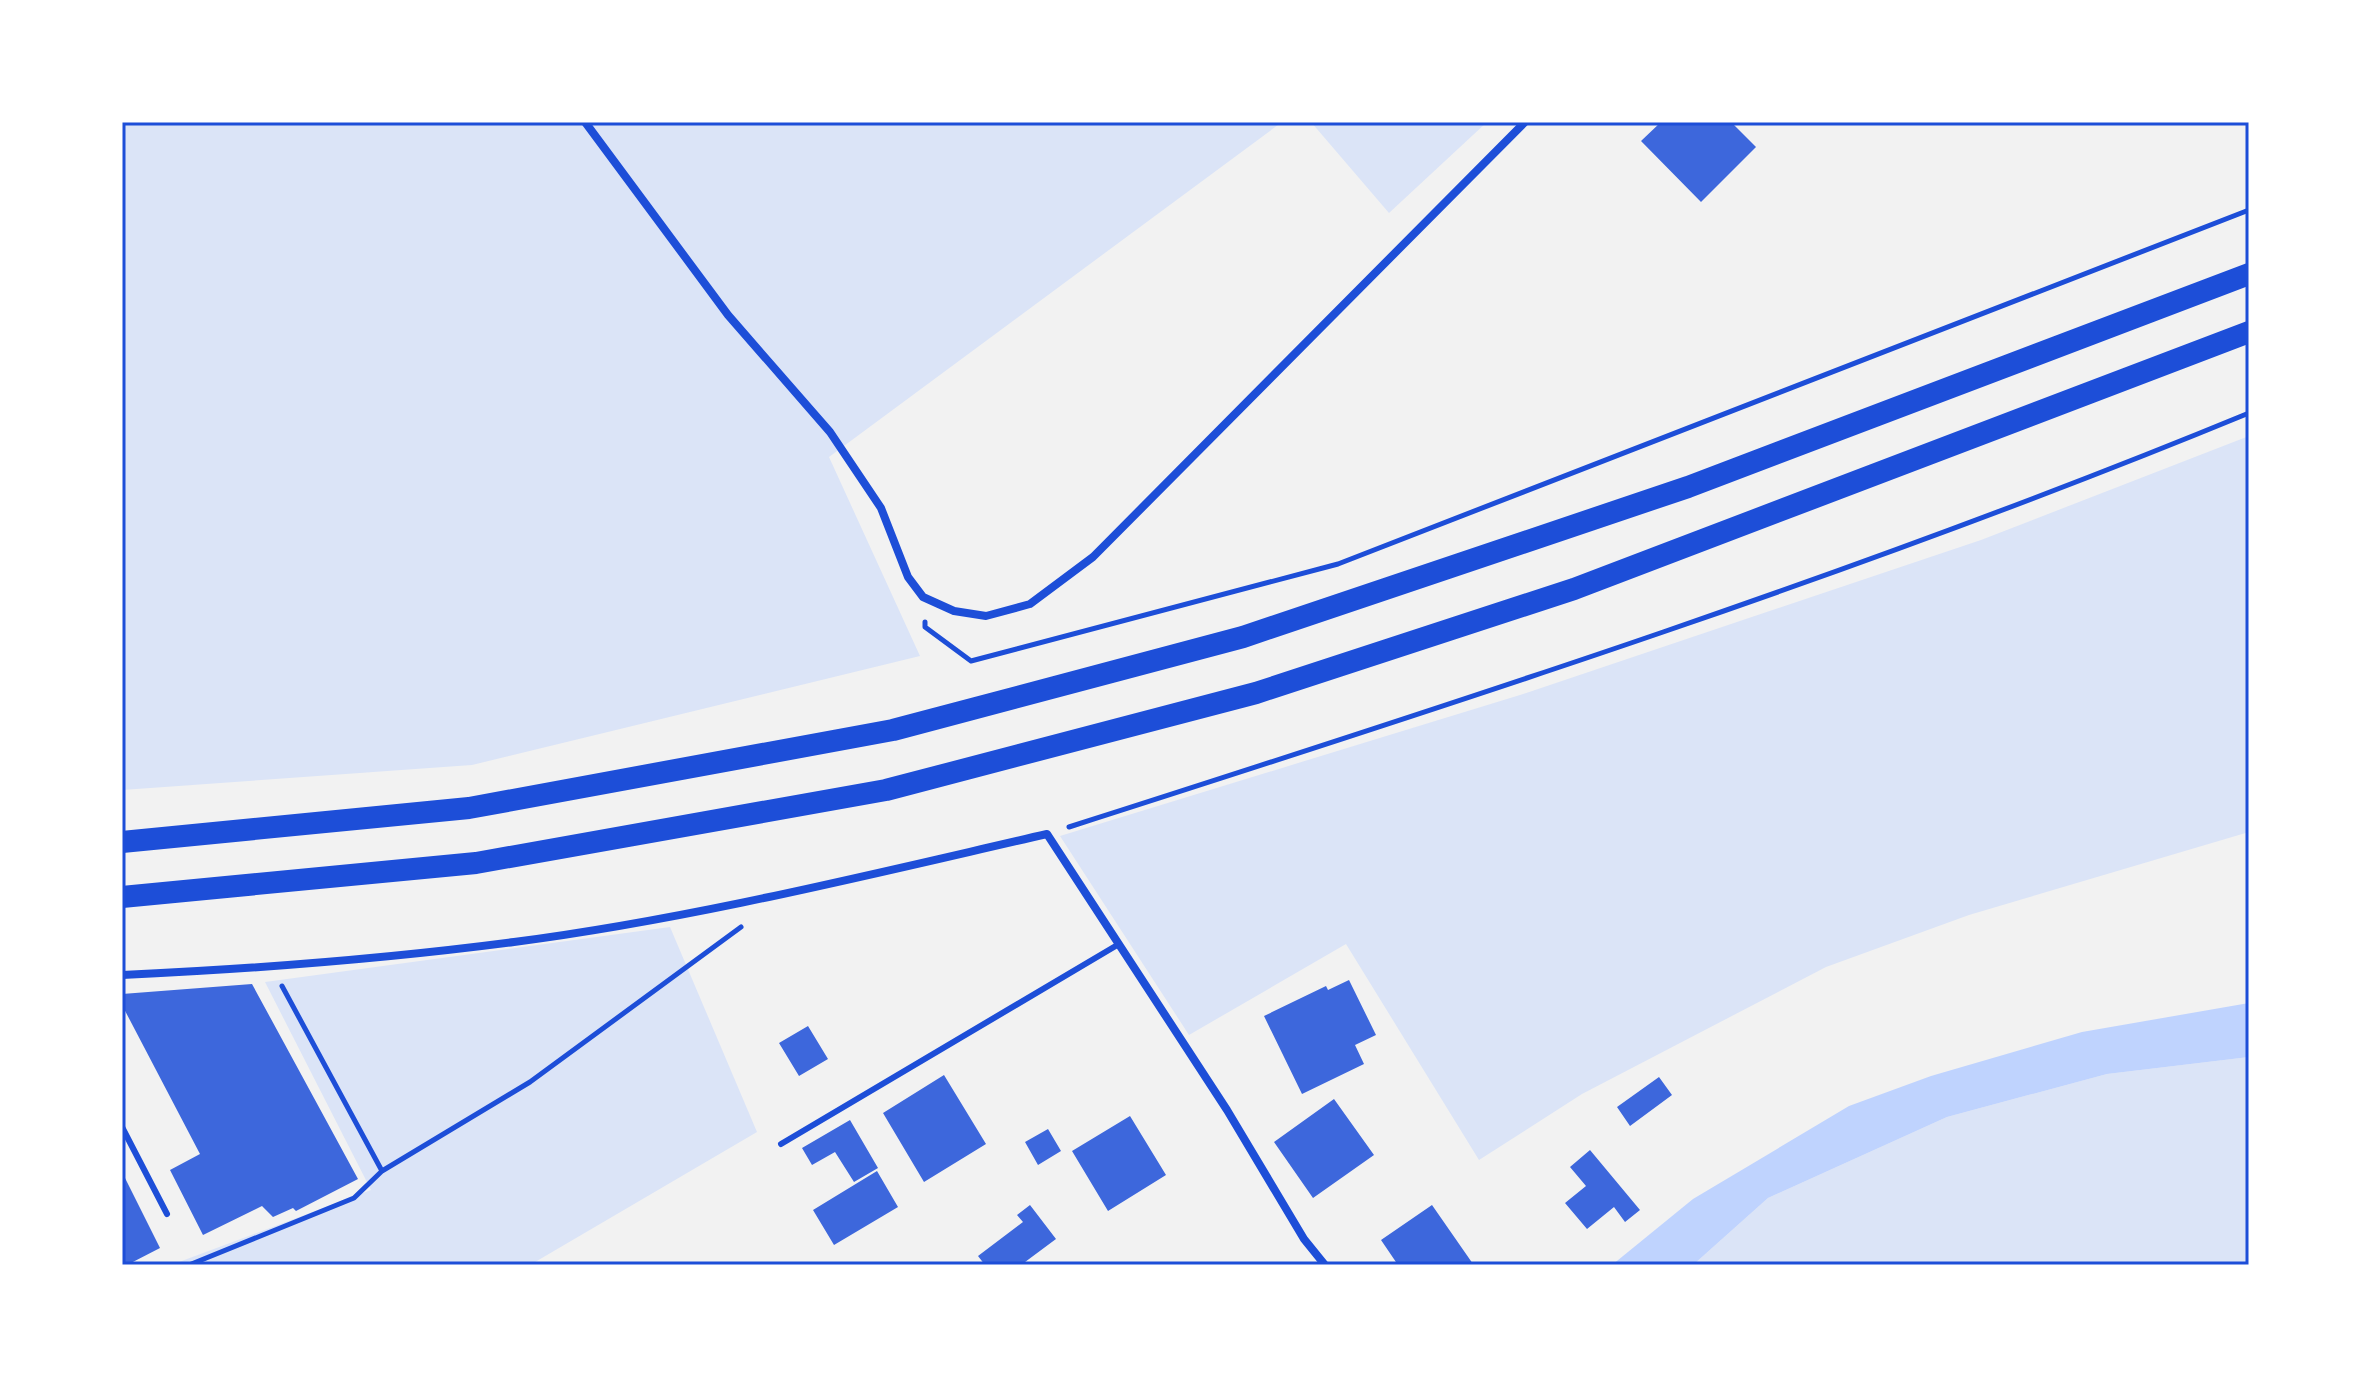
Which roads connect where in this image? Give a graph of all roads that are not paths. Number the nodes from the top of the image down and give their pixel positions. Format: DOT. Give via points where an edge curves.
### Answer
graph roads {
  1 [pos="585,122"];
  2 [pos="1525,122"];
  3 [pos="2249,274"];
  4 [pos="2249,332"];
  5 [pos="122,842"];
  6 [pos="122,897"];
  7 [pos="1119,944"];
  8 [pos="122,975"];
  9 [pos="122,1127"];
  10 [pos="781,1144"];
  11 [pos="167,1214"];
  12 [pos="1325,1265"];
  1 -- 2 [label="street" via="728,315 830,432 881,508 908,577 923,597 954,611 986,616 1030,604 1093,557"];
  3 -- 5 [label="highway" via="1688,487 1243,637 893,730 469,808"];
  4 -- 6 [label="highway" via="1574,589 1256,693 871,793 476,863"];
  7 -- 8 [label="street" via="1047,834 786,894 516,942 272,968"];
  7 -- 10 [label="lane"];
  7 -- 12 [label="street"];
  9 -- 11 [label="lane"];
}
